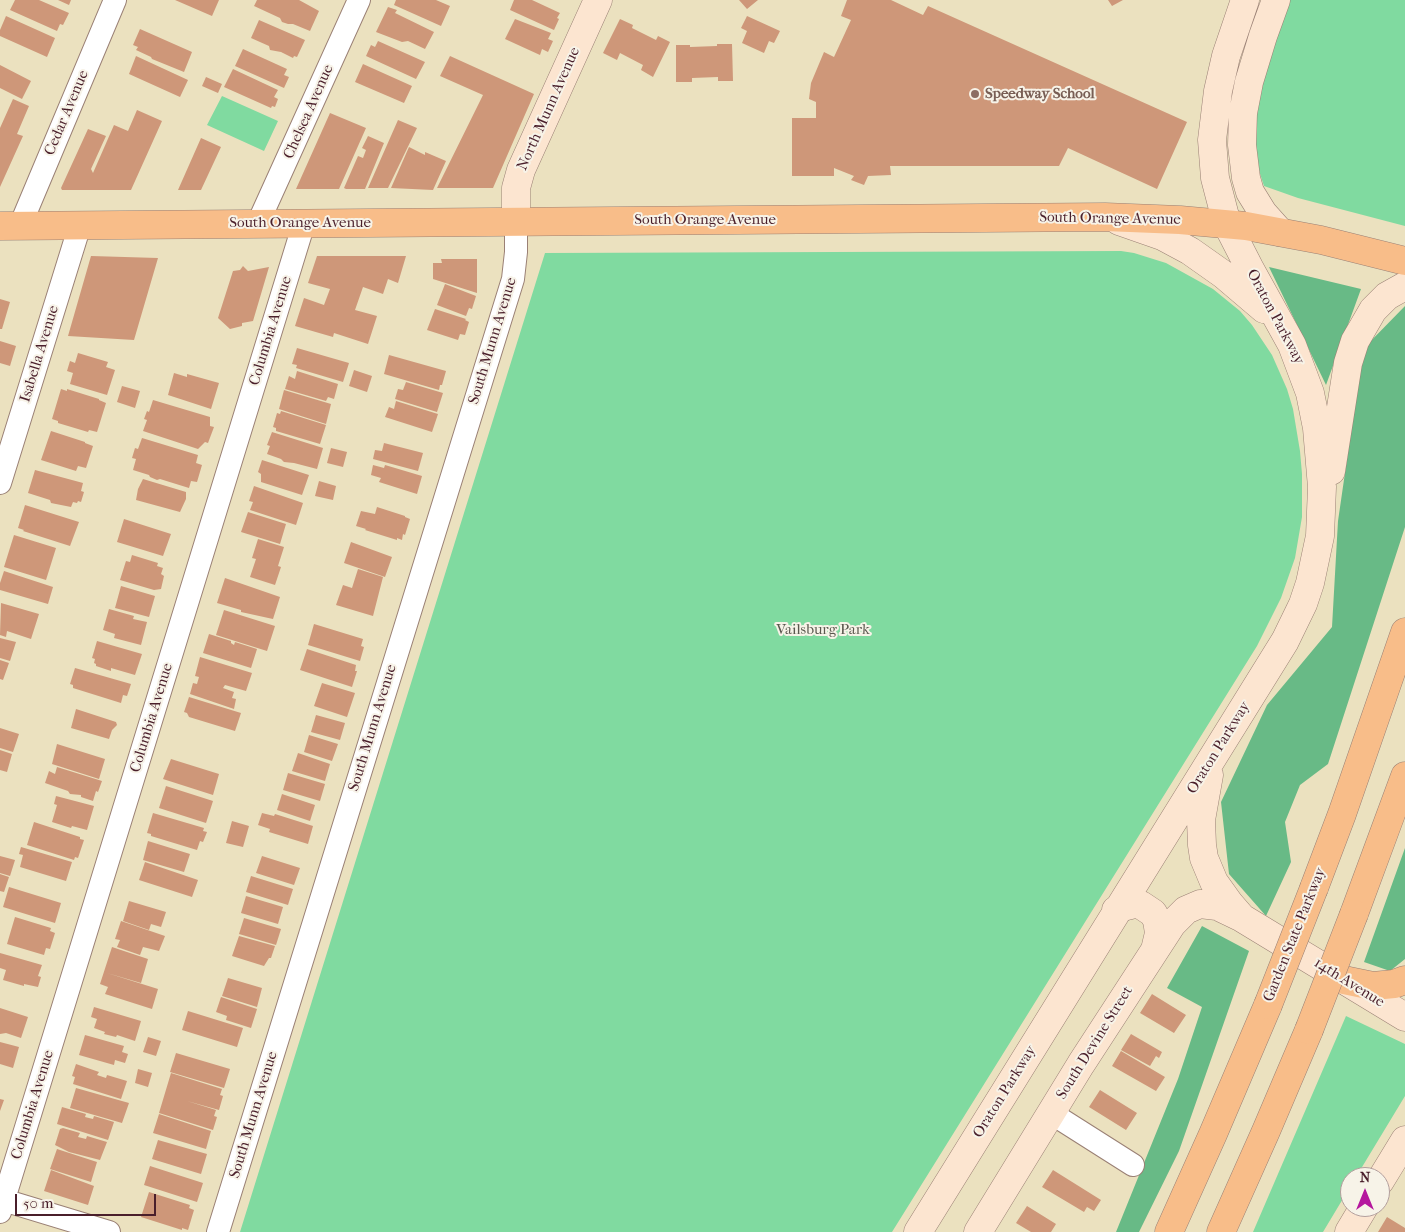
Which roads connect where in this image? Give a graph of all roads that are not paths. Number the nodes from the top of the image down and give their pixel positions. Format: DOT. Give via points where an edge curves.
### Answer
graph roads {
  1 [pos="114,0"];
  2 [pos="359,0"];
  3 [pos="598,0"];
  4 [pos="1245,0"];
  5 [pos="1276,0"];
  6 [pos="1105,217"];
  7 [pos="516,221"];
  8 [pos="304,223"];
  9 [pos="258,224"];
  10 [pos="1227,224"];
  11 [pos="80,225"];
  12 [pos="10,226"];
  13 [pos="1280,232"];
  14 [pos="1405,261"];
  15 [pos="1405,286"];
  16 [pos="1284,328"];
  17 [pos="0,483"];
  18 [pos="1320,536"];
  19 [pos="1405,632"];
  20 [pos="1216,752"];
  21 [pos="1405,776"];
  22 [pos="1116,910"];
  23 [pos="1242,918"];
  24 [pos="1154,950"];
  25 [pos="1344,980"];
  26 [pos="1405,980"];
  27 [pos="1405,1018"];
  28 [pos="1051,1113"];
  29 [pos="1405,1140"];
  30 [pos="1133,1165"];
  31 [pos="1389,1167"];
  32 [pos="1,1204"];
  33 [pos="1358,1217"];
  34 [pos="109,1232"];
  35 [pos="218,1232"];
  36 [pos="918,1232"];
  37 [pos="978,1232"];
  38 [pos="1169,1232"];
  39 [pos="1221,1232"];
  40 [pos="1349,1232"];
  1 -- 12 [label="street, Cedar Avenue"];
  2 -- 9 [label="street, Chelsea Avenue"];
  3 -- 7 [label="main road, North Munn Avenue" via="521,170 516,188"];
  4 -- 10 [label="main road, Oraton Parkway" via="1221,74 1213,125 1215,178"];
  5 -- 13 [label="main road" via="1249,82 1243,113 1242,145 1250,192"];
  6 -- 7 [label="main road, South Orange Avenue"];
  6 -- 10 [label="main road, South Orange Avenue"];
  6 -- 16 [label="main road" via="1162,236 1190,251 1224,275"];
  7 -- 8 [label="main road, South Orange Avenue"];
  7 -- 35 [label="street, South Munn Avenue" via="513,279"];
  8 -- 9 [label="main road, South Orange Avenue"];
  8 -- 32 [label="street, Columbia Avenue"];
  9 -- 11 [label="main road, South Orange Avenue"];
  10 -- 13 [label="main road, South Orange Avenue"];
  10 -- 16 [label="main road, Oraton Parkway"];
  11 -- 12 [label="main road, South Orange Avenue"];
  11 -- 17 [label="street, Isabella Avenue"];
  13 -- 14 [label="main road, South Orange Avenue"];
  15 -- 18 [label="main road" via="1387,296 1373,310 1351,352"];
  16 -- 18 [label="main road, Oraton Parkway" via="1305,377 1314,410 1322,473"];
  18 -- 20 [label="main road, Oraton Parkway" via="1310,583 1294,624"];
  19 -- 38 [label="main road, Garden State Parkway, bridge" via="1342,814 1268,1005"];
  20 -- 22 [label="main road, Oraton Parkway"];
  20 -- 23 [label="main road, 14th Avenue" via="1203,805 1200,832 1204,858 1214,882"];
  21 -- 39 [label="main road, bridge" via="1309,1030"];
  22 -- 24 [label="main road" via="1135,904 1153,913 1159,933"];
  22 -- 36 [label="main road, Oraton Parkway"];
  23 -- 24 [label="main road, South Devine Street" via="1217,906 1192,906 1172,924"];
  23 -- 25 [label="main road, 14th Avenue"];
  24 -- 28 [label="main road, South Devine Street"];
  25 -- 26 [label="main road" via="1373,986"];
  25 -- 27 [label="main road, 14th Avenue"];
  28 -- 30 [label="street"];
  28 -- 37 [label="main road, South Devine Street"];
  29 -- 31 [label="main road"];
  32 -- 34 [label="street"];
  33 -- 40 [label="main road"];
}
